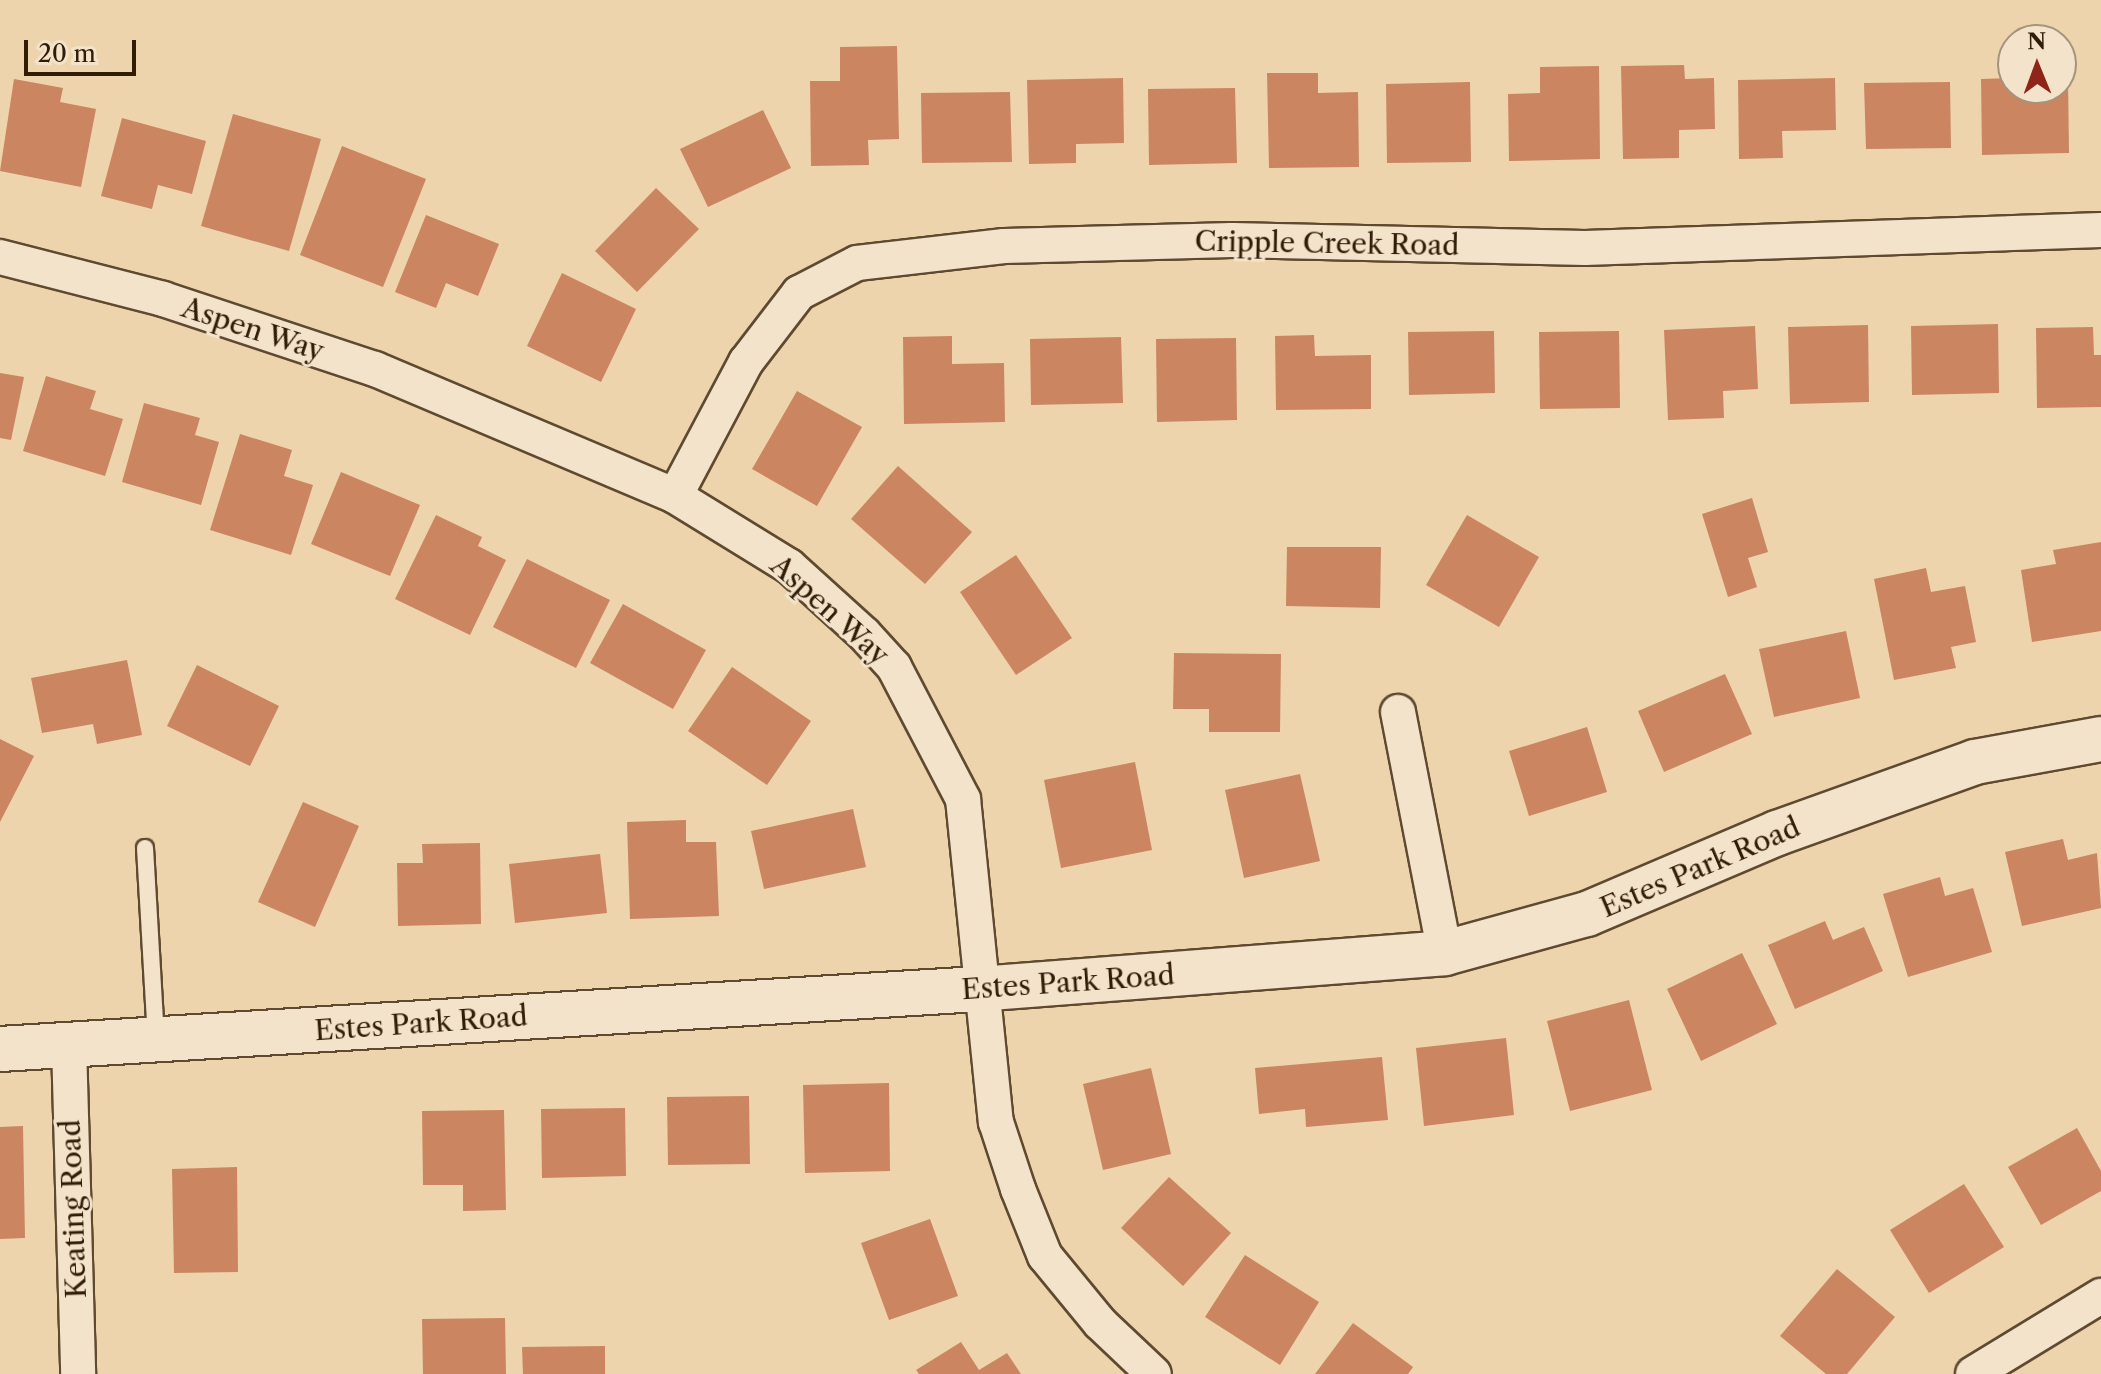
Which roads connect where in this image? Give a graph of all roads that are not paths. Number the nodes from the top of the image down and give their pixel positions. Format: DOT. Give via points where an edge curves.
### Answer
graph roads {
  1 [pos="2101,230"];
  2 [pos="0,257"];
  3 [pos="675,496"];
  4 [pos="1398,712"];
  5 [pos="2101,739"];
  6 [pos="145,848"];
  7 [pos="1445,953"];
  8 [pos="979,989"];
  9 [pos="156,1039"];
  10 [pos="69,1044"];
  11 [pos="0,1049"];
  12 [pos="2101,1296"];
  13 [pos="78,1374"];
  14 [pos="1154,1374"];
  15 [pos="1973,1374"];
  1 -- 3 [label="street, Cripple Creek Road" via="1585,248 1232,240 1004,246 857,263 799,293 746,362"];
  2 -- 3 [label="street, Aspen Way" via="163,299 375,369"];
  3 -- 8 [label="street, Aspen Way" via="789,566 894,667 963,799"];
  4 -- 7 [label="street"];
  5 -- 7 [label="street, Estes Park Road" via="1975,762 1777,833 1587,914"];
  6 -- 9 [label="lane"];
  7 -- 8 [label="street, Estes Park Road"];
  8 -- 9 [label="street, Estes Park Road"];
  8 -- 14 [label="street, Aspen Way" via="996,1122 1045,1256 1100,1323"];
  9 -- 10 [label="street, Estes Park Road"];
  10 -- 11 [label="street, Estes Park Road"];
  10 -- 13 [label="street, Keating Road"];
  12 -- 15 [label="street"];
}
